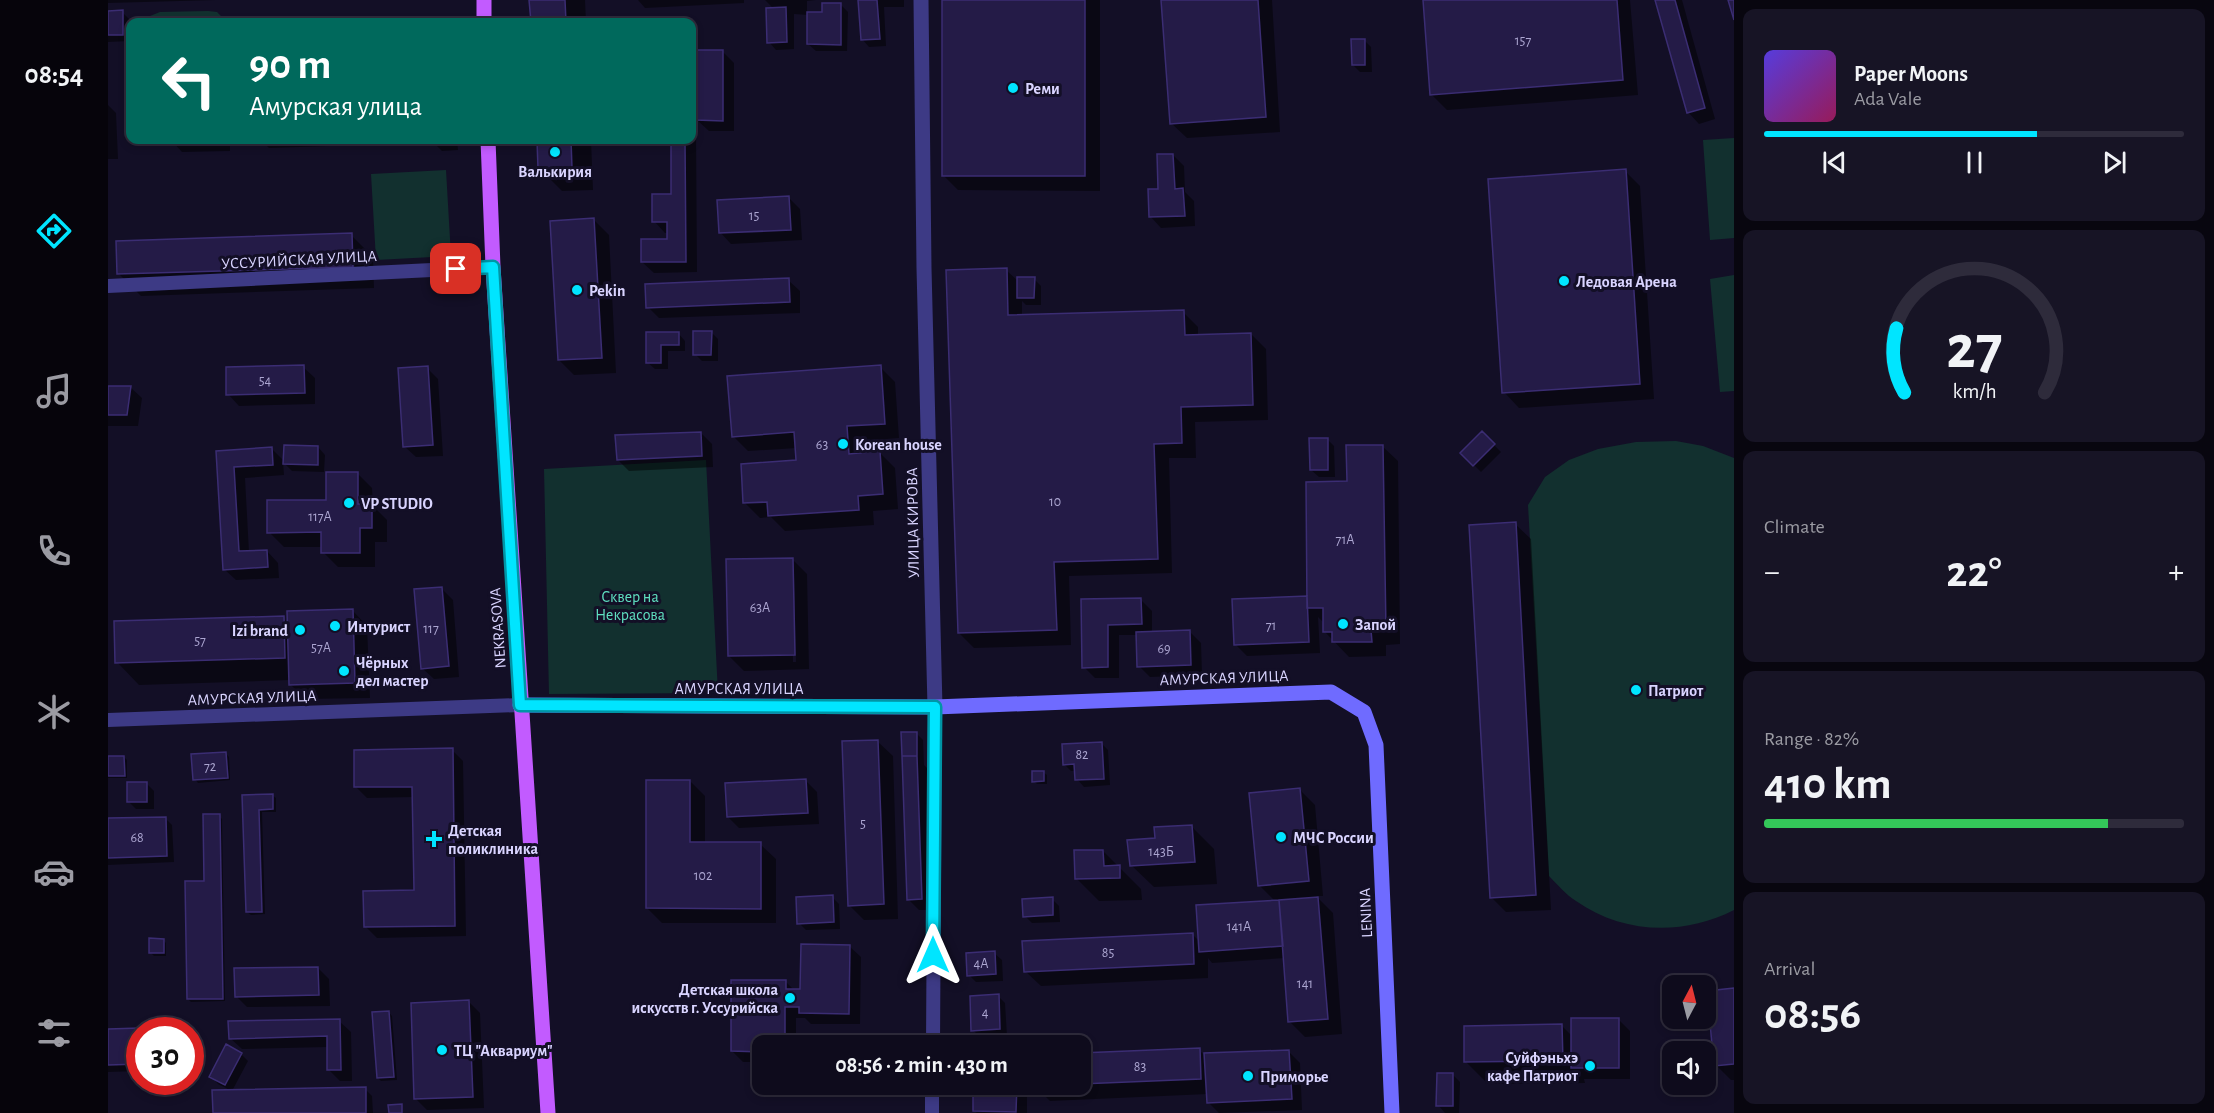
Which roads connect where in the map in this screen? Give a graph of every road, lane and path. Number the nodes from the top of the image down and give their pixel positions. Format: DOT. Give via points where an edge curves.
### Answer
graph roads {
  1 [pos="483,0"];
  2 [pos="921,0"];
  3 [pos="484,18"];
  4 [pos="488,144"];
  5 [pos="493,267"];
  6 [pos="108,286"];
  7 [pos="520,705"];
  8 [pos="935,707"];
  9 [pos="1364,712"];
  10 [pos="108,720"];
  11 [pos="933,1035"];
  12 [pos="932,1095"];
  13 [pos="548,1113"];
  14 [pos="932,1113"];
  15 [pos="1392,1113"];
  1 -- 3 [label="main road"];
  2 -- 8 [label="street, УЛИЦА КИРОВА"];
  4 -- 5 [label="main road, NEKRASOVA"];
  5 -- 6 [label="street, УССУРИЙСКАЯ УЛИЦА"];
  5 -- 7 [label="main road, NEKRASOVA"];
  7 -- 8 [label="main road, АМУРСКАЯ УЛИЦА"];
  7 -- 10 [label="street, АМУРСКАЯ УЛИЦА"];
  7 -- 13 [label="main road, NEKRASOVA"];
  8 -- 9 [label="main road, АМУРСКАЯ УЛИЦА" via="1331,692"];
  8 -- 11 [label="street, УЛИЦА КИРОВА"];
  9 -- 15 [label="main road, LENINA" via="1376,745"];
  12 -- 14 [label="street"];
}
